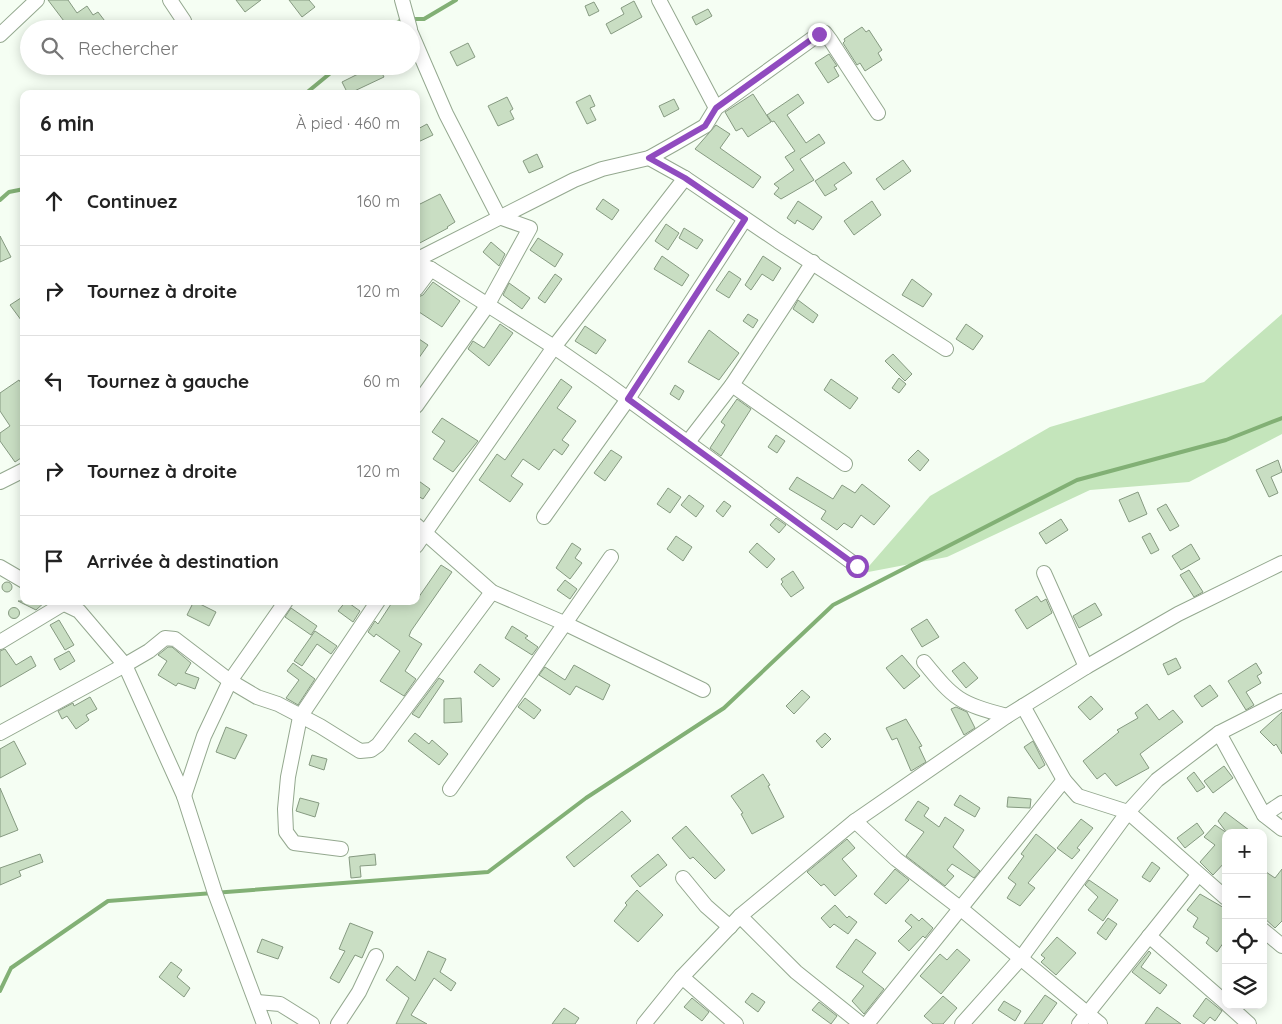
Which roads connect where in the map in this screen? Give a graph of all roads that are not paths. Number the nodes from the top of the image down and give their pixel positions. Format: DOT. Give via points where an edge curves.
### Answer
graph roads {
  1 [pos="37,0"];
  2 [pos="170,0"];
  3 [pos="402,0"];
  4 [pos="659,0"];
  5 [pos="183,20"];
  6 [pos="408,20"];
  7 [pos="0,35"];
  8 [pos="420,54"];
  9 [pos="716,108"];
  10 [pos="878,113"];
  11 [pos="649,158"];
  12 [pos="685,178"];
  13 [pos="499,217"];
  14 [pos="745,219"];
  15 [pos="420,260"];
  16 [pos="813,262"];
  17 [pos="420,264"];
  18 [pos="431,269"];
  19 [pos="420,283"];
  20 [pos="486,306"];
  21 [pos="554,347"];
  22 [pos="946,349"];
  23 [pos="732,385"];
  24 [pos="628,399"];
  25 [pos="420,400"];
  26 [pos="688,442"];
  27 [pos="845,464"];
  28 [pos="20,472"];
  29 [pos="0,482"];
  30 [pos="544,517"];
  31 [pos="421,529"];
  32 [pos="611,557"];
  33 [pos="1282,563"];
  34 [pos="0,566"];
  35 [pos="857,566"];
  36 [pos="1044,573"];
  37 [pos="20,578"];
  38 [pos="492,592"];
  39 [pos="58,605"];
  40 [pos="283,605"];
  41 [pos="375,605"];
  42 [pos="82,606"];
  43 [pos="564,623"];
  44 [pos="0,642"];
  45 [pos="924,662"];
  46 [pos="125,665"];
  47 [pos="1086,667"];
  48 [pos="230,681"];
  49 [pos="703,690"];
  50 [pos="1282,701"];
  51 [pos="1023,706"];
  52 [pos="1007,716"];
  53 [pos="300,717"];
  54 [pos="0,733"];
  55 [pos="1219,733"];
  56 [pos="1064,780"];
  57 [pos="450,789"];
  58 [pos="184,796"];
  59 [pos="1282,803"];
  60 [pos="1128,812"];
  61 [pos="1264,815"];
  62 [pos="856,821"];
  63 [pos="1282,829"];
  64 [pos="341,849"];
  65 [pos="1198,875"];
  66 [pos="684,878"];
  67 [pos="1222,895"];
  68 [pos="960,908"];
  69 [pos="740,916"];
  70 [pos="730,927"];
  71 [pos="1267,933"];
  72 [pos="1149,936"];
  73 [pos="1282,946"];
  74 [pos="376,956"];
  75 [pos="1021,958"];
  76 [pos="682,977"];
  77 [pos="1222,1000"];
  78 [pos="257,1002"];
  79 [pos="1232,1009"];
  80 [pos="1083,1019"];
  81 [pos="264,1024"];
  82 [pos="312,1024"];
  83 [pos="338,1024"];
  84 [pos="644,1024"];
  85 [pos="736,1024"];
  86 [pos="861,1024"];
  87 [pos="867,1024"];
  88 [pos="962,1024"];
  89 [pos="1100,1024"];
  90 [pos="1249,1024"];
  1 -- 7 [label="street"];
  2 -- 5 [label="street"];
  3 -- 6 [label="street"];
  4 -- 9 [label="street"];
  8 -- 13 [label="street" via="446,114"];
  9 -- 10 [label="street" via="819,34 825,34"];
  9 -- 11 [label="street" via="705,126"];
  11 -- 12 [label="street"];
  11 -- 13 [label="street" via="602,169"];
  12 -- 14 [label="street"];
  12 -- 21 [label="street"];
  13 -- 15 [label="street"];
  13 -- 20 [label="street" via="530,228"];
  14 -- 16 [label="street"];
  14 -- 24 [label="street"];
  16 -- 22 [label="street"];
  16 -- 23 [label="street"];
  17 -- 18 [label="street"];
  18 -- 19 [label="street"];
  18 -- 20 [label="street"];
  20 -- 21 [label="street"];
  20 -- 25 [label="street"];
  21 -- 24 [label="street"];
  21 -- 31 [label="street"];
  23 -- 26 [label="street"];
  23 -- 27 [label="street"];
  24 -- 26 [label="street"];
  24 -- 30 [label="street"];
  26 -- 35 [label="street"];
  28 -- 29 [label="street"];
  31 -- 38 [label="street"];
  32 -- 43 [label="street"];
  33 -- 47 [label="street" via="1178,614"];
  34 -- 37 [label="street"];
  36 -- 47 [label="street"];
  38 -- 43 [label="street"];
  38 -- 53 [label="street" via="378,745 371,750 360,751"];
  39 -- 44 [label="street"];
  40 -- 48 [label="street"];
  41 -- 53 [label="street"];
  42 -- 46 [label="street"];
  43 -- 49 [label="street"];
  43 -- 57 [label="street"];
  45 -- 52 [label="street" via="951,694 970,706"];
  46 -- 48 [label="street" via="165,638 176,639"];
  46 -- 54 [label="street"];
  46 -- 58 [label="street"];
  47 -- 51 [label="street"];
  48 -- 53 [label="street"];
  48 -- 58 [label="street" via="204,736"];
  50 -- 55 [label="street"];
  51 -- 52 [label="street"];
  51 -- 56 [label="street"];
  52 -- 62 [label="street"];
  53 -- 64 [label="street" via="288,777 286,832 294,843"];
  55 -- 60 [label="street" via="1157,780"];
  55 -- 61 [label="street"];
  56 -- 60 [label="street" via="1078,796"];
  56 -- 68 [label="street"];
  58 -- 78 [label="street" via="215,893"];
  59 -- 61 [label="street"];
  60 -- 65 [label="street"];
  60 -- 75 [label="street"];
  61 -- 63 [label="street"];
  62 -- 68 [label="street" via="896,859"];
  62 -- 69 [label="street"];
  65 -- 67 [label="street"];
  65 -- 72 [label="street"];
  66 -- 70 [label="street" via="706,906"];
  68 -- 75 [label="street"];
  68 -- 87 [label="street"];
  69 -- 70 [label="street"];
  69 -- 86 [label="street" via="796,972"];
  70 -- 76 [label="street"];
  71 -- 73 [label="street"];
  72 -- 77 [label="street"];
  72 -- 80 [label="street"];
  74 -- 83 [label="street" via="359,992"];
  75 -- 80 [label="street"];
  75 -- 88 [label="street"];
  76 -- 84 [label="street"];
  76 -- 85 [label="street"];
  78 -- 81 [label="street"];
  78 -- 82 [label="street" via="280,1004"];
  79 -- 90 [label="street"];
  80 -- 89 [label="street"];
}
